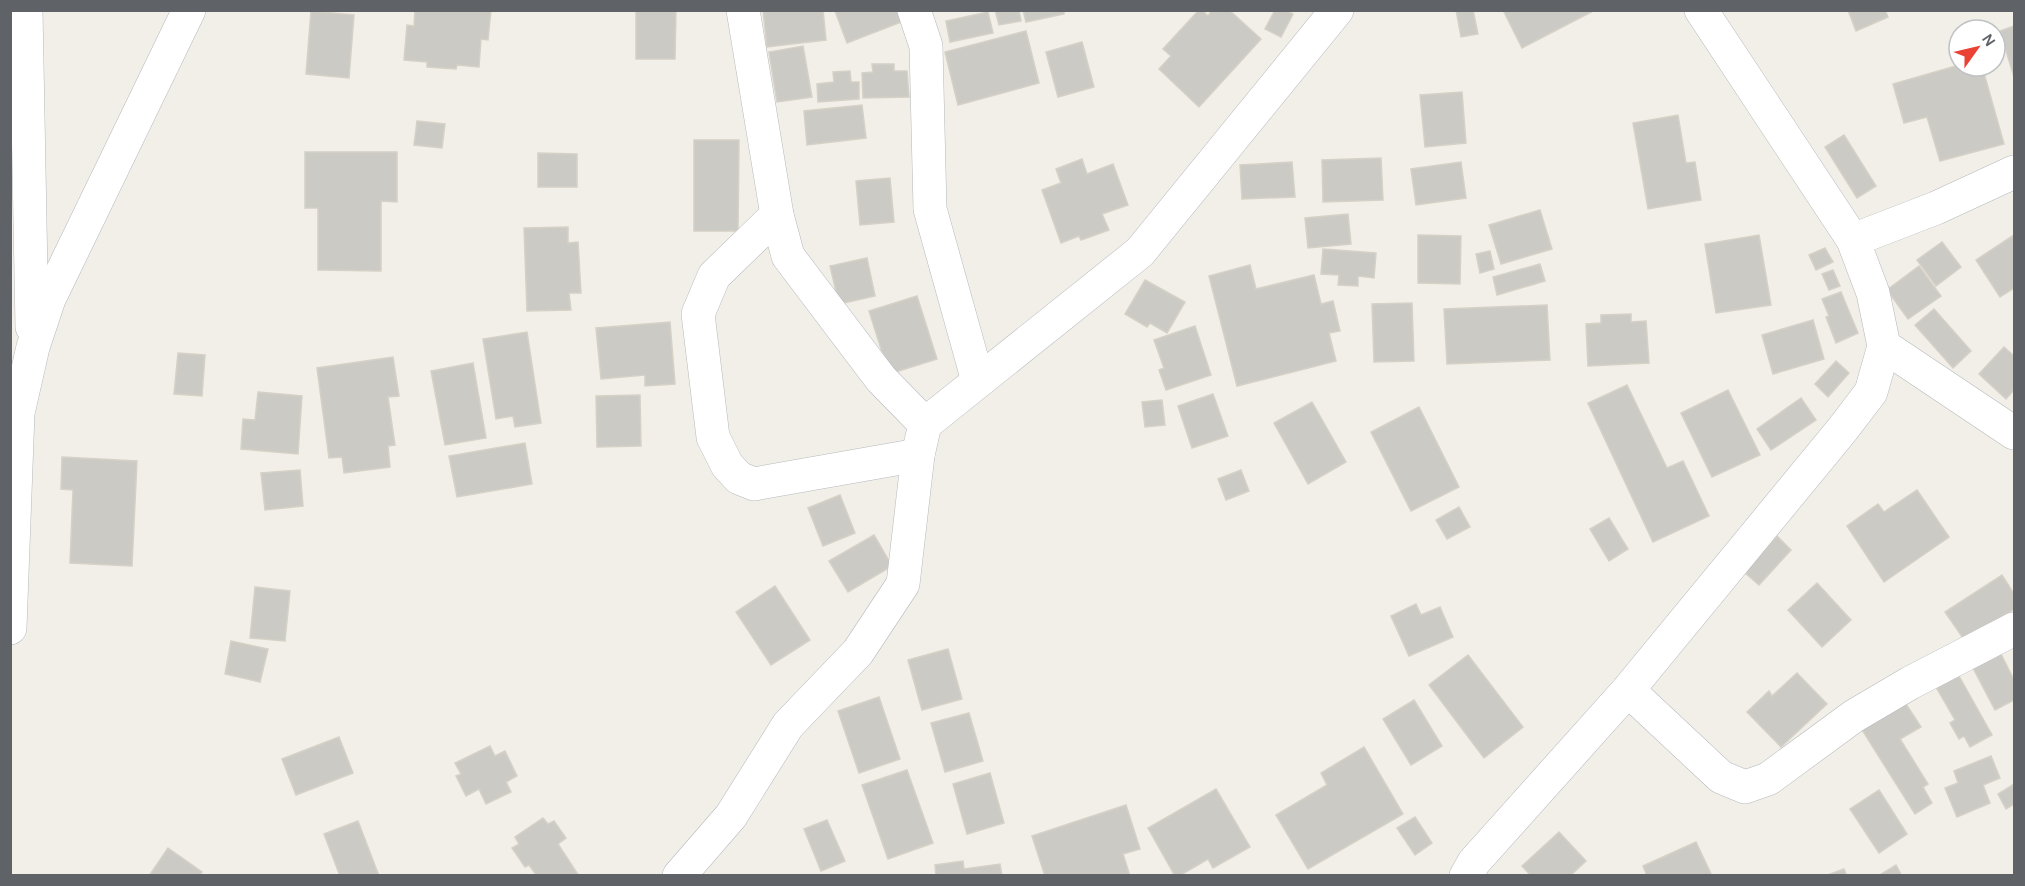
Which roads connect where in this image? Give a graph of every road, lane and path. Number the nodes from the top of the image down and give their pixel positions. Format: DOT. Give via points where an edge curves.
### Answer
graph roads {
  1 [pos="26,10"];
  2 [pos="189,10"];
  3 [pos="743,10"];
  4 [pos="914,10"];
  5 [pos="1337,10"];
  6 [pos="1701,10"];
  7 [pos="2014,172"];
  8 [pos="777,215"];
  9 [pos="1853,240"];
  10 [pos="1884,346"];
  11 [pos="33,347"];
  12 [pos="978,381"];
  13 [pos="925,424"];
  14 [pos="2014,433"];
  15 [pos="918,455"];
  16 [pos="12,554"];
  17 [pos="10,628"];
  18 [pos="2014,629"];
  19 [pos="1629,690"];
  20 [pos="679,876"];
  21 [pos="1466,876"];
  1 -- 11 [label="street"];
  2 -- 11 [label="street" via="49,299"];
  3 -- 8 [label="street"];
  4 -- 12 [label="street" via="926,46 930,209"];
  5 -- 12 [label="street" via="1140,252"];
  6 -- 9 [label="street"];
  7 -- 9 [label="street"];
  8 -- 13 [label="street" via="788,256 881,379"];
  8 -- 15 [label="street" via="714,276 698,314 713,437 728,465 739,478 754,484"];
  9 -- 10 [label="street" via="1873,293"];
  10 -- 14 [label="street"];
  10 -- 19 [label="street" via="1871,392"];
  11 -- 16 [label="street" via="18,413"];
  12 -- 13 [label="street"];
  13 -- 15 [label="street"];
  15 -- 20 [label="street" via="903,584 858,652 788,725 731,816"];
  16 -- 17 [label="street"];
  18 -- 19 [label="street" via="1854,716 1768,779 1745,787 1721,777"];
  19 -- 21 [label="street"];
}
